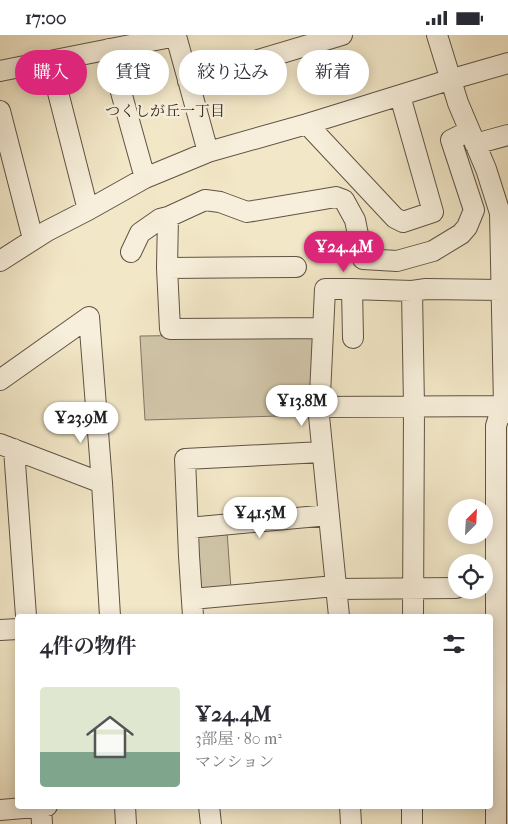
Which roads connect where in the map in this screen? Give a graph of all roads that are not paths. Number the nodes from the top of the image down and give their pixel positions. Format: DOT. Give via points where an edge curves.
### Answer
graph roads {
  1 [pos="342,35"];
  2 [pos="437,35"];
  3 [pos="109,49"];
  4 [pos="180,50"];
  5 [pos="287,51"];
  6 [pos="87,53"];
  7 [pos="508,63"];
  8 [pos="15,68"];
  9 [pos="0,71"];
  10 [pos="450,80"];
  11 [pos="59,95"];
  12 [pos="192,95"];
  13 [pos="400,96"];
  14 [pos="0,111"];
  15 [pos="307,124"];
  16 [pos="508,135"];
  17 [pos="472,137"];
  18 [pos="208,152"];
  19 [pos="145,178"];
  20 [pos="88,210"];
  21 [pos="168,217"];
  22 [pos="505,227"];
  23 [pos="33,239"];
  24 [pos="131,252"];
  25 [pos="0,261"];
  26 [pos="296,267"];
  27 [pos="168,268"];
  28 [pos="352,289"];
  29 [pos="502,289"];
  30 [pos="412,291"];
  31 [pos="323,328"];
  32 [pos="353,338"];
  33 [pos="0,380"];
  34 [pos="318,407"];
  35 [pos="414,407"];
  36 [pos="507,409"];
  37 [pos="7,446"];
  38 [pos="322,452"];
  39 [pos="102,483"];
  40 [pos="329,515"];
  41 [pos="188,529"];
  42 [pos="335,588"];
  43 [pos="448,588"];
  44 [pos="496,588"];
  45 [pos="413,589"];
  46 [pos="193,607"];
  47 [pos="26,614"];
  48 [pos="110,614"];
  49 [pos="339,614"];
  50 [pos="413,614"];
  51 [pos="15,629"];
  52 [pos="0,630"];
  53 [pos="498,789"];
  54 [pos="15,809"];
  55 [pos="40,809"];
  56 [pos="125,809"];
  57 [pos="209,809"];
  58 [pos="350,809"];
  59 [pos="412,809"];
  60 [pos="0,810"];
  61 [pos="42,824"];
  62 [pos="126,824"];
  63 [pos="211,824"];
  64 [pos="351,824"];
  65 [pos="412,824"];
  66 [pos="496,824"];
  1 -- 5 [label="street"];
  2 -- 10 [label="street"];
  3 -- 4 [label="street" via="176,36"];
  3 -- 6 [label="street"];
  3 -- 19 [label="street"];
  7 -- 10 [label="street"];
  8 -- 9 [label="street"];
  10 -- 13 [label="street"];
  10 -- 17 [label="street"];
  11 -- 20 [label="street"];
  12 -- 18 [label="street"];
  13 -- 15 [label="street"];
  13 -- 15 [label="street" via="433,212 403,222 395,218"];
  14 -- 23 [label="street"];
  15 -- 18 [label="street"];
  16 -- 17 [label="street"];
  17 -- 21 [label="street" via="451,140 474,210 467,227 461,235 417,257 397,261 363,259 355,219 344,200 336,197 247,213 220,202 205,200"];
  17 -- 22 [label="street" via="494,189"];
  18 -- 19 [label="street"];
  19 -- 20 [label="street"];
  20 -- 23 [label="street"];
  21 -- 24 [label="street" via="140,233"];
  21 -- 27 [label="street"];
  22 -- 29 [label="street"];
  23 -- 25 [label="street"];
  26 -- 27 [label="street"];
  27 -- 31 [label="street" via="170,329"];
  28 -- 30 [label="street"];
  28 -- 31 [label="street" via="324,289"];
  28 -- 32 [label="street"];
  29 -- 30 [label="street"];
  29 -- 36 [label="street"];
  30 -- 35 [label="street"];
  31 -- 34 [label="street"];
  33 -- 39 [label="street" via="89,317"];
  34 -- 35 [label="street"];
  34 -- 38 [label="street"];
  35 -- 36 [label="street"];
  35 -- 45 [label="street"];
  36 -- 44 [label="street" via="499,416 496,426"];
  37 -- 39 [label="street"];
  37 -- 47 [label="street"];
  38 -- 40 [label="street"];
  38 -- 41 [label="street" via="185,459"];
  39 -- 48 [label="street"];
  40 -- 41 [label="street"];
  40 -- 42 [label="street"];
  41 -- 46 [label="street"];
  42 -- 45 [label="street"];
  42 -- 46 [label="street"];
  42 -- 49 [label="street"];
  43 -- 45 [label="street"];
  44 -- 53 [label="street"];
  45 -- 50 [label="street"];
  51 -- 52 [label="street"];
  53 -- 66 [label="street"];
  54 -- 60 [label="street"];
  55 -- 61 [label="street"];
  56 -- 62 [label="street"];
  57 -- 63 [label="street"];
  58 -- 64 [label="street"];
  59 -- 65 [label="street"];
}
